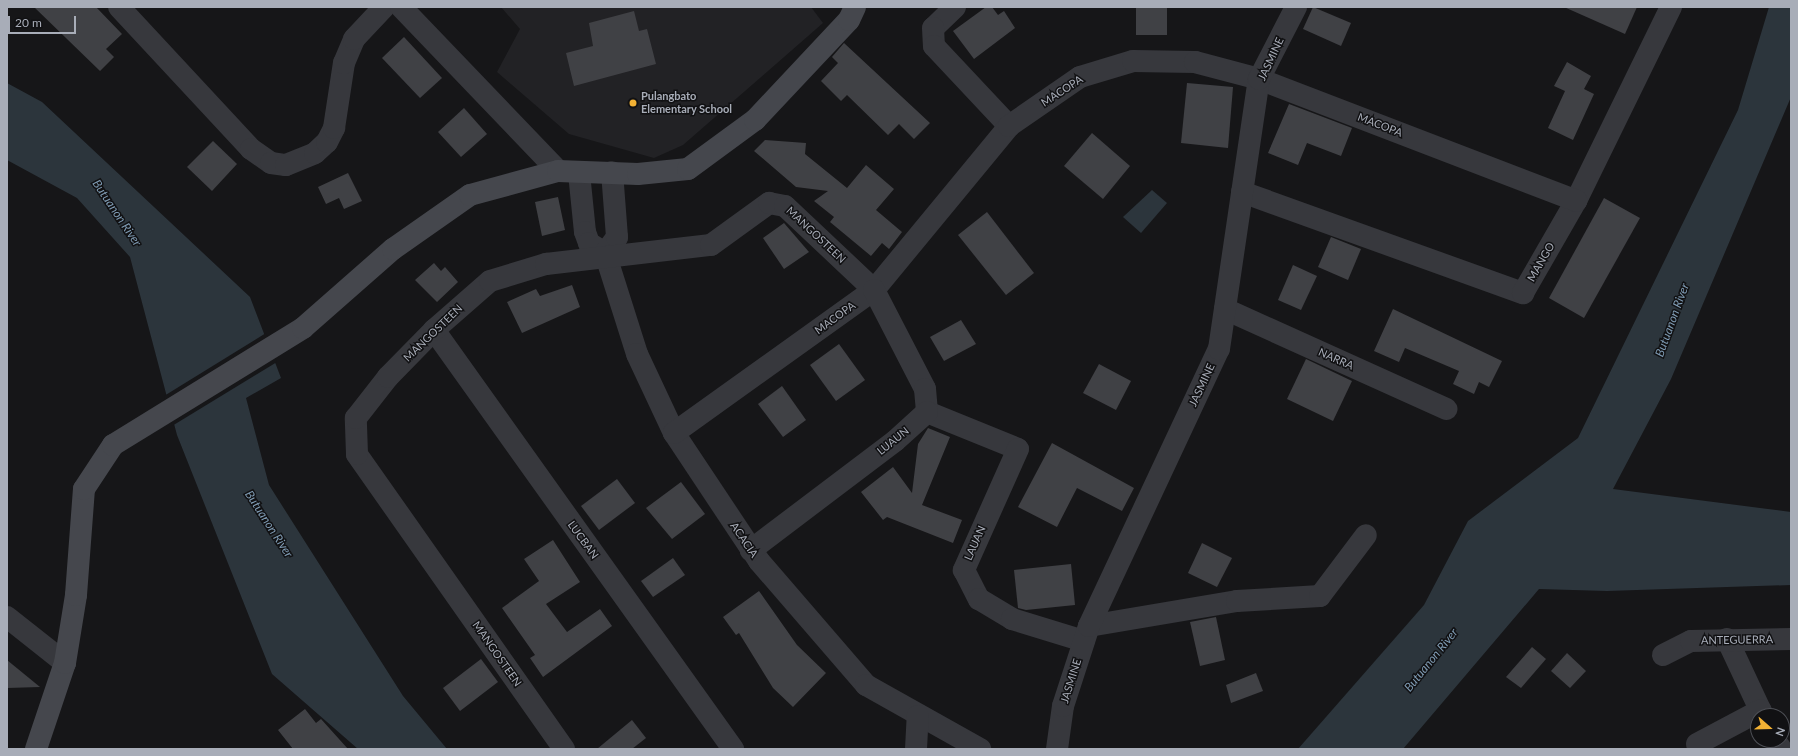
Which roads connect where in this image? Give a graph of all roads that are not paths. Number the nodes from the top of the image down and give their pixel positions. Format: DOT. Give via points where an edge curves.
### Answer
graph roads {
  1 [pos="119,7"];
  2 [pos="384,7"];
  3 [pos="401,7"];
  4 [pos="855,7"];
  5 [pos="955,7"];
  6 [pos="1296,7"];
  7 [pos="1671,7"];
  8 [pos="1260,79"];
  9 [pos="1009,126"];
  10 [pos="568,172"];
  11 [pos="612,172"];
  12 [pos="1242,192"];
  13 [pos="1576,201"];
  14 [pos="606,256"];
  15 [pos="874,290"];
  16 [pos="1225,309"];
  17 [pos="434,330"];
  18 [pos="1446,409"];
  19 [pos="927,412"];
  20 [pos="674,433"];
  21 [pos="1366,535"];
  22 [pos="751,550"];
  23 [pos="7,617"];
  24 [pos="1086,634"];
  25 [pos="1727,639"];
  26 [pos="1791,639"];
  27 [pos="1663,655"];
  28 [pos="65,663"];
  29 [pos="1760,708"];
  30 [pos="918,716"];
  31 [pos="1750,719"];
  32 [pos="1697,744"];
  33 [pos="36,749"];
  34 [pos="564,749"];
  35 [pos="732,749"];
  36 [pos="916,749"];
  37 [pos="980,749"];
  38 [pos="1057,749"];
  1 -- 2 [label="street" via="251,149 271,163 286,165 315,153 327,142 334,128 344,63 354,39"];
  3 -- 10 [label="street"];
  4 -- 11 [label="street" via="849,20 730,141 688,169 638,174"];
  5 -- 9 [label="street" via="933,28 934,46"];
  6 -- 8 [label="street, JASMINE"];
  7 -- 13 [label="street, MANGO"];
  8 -- 9 [label="street, MACOPA" via="1196,62 1133,61 1080,77"];
  8 -- 12 [label="street, JASMINE"];
  8 -- 13 [label="street, MACOPA"];
  9 -- 15 [label="street, MACOPA"];
  10 -- 11 [label="street"];
  10 -- 14 [label="street" via="589,242"];
  10 -- 28 [label="street" via="470,195 393,249 303,328 113,445 84,489 76,595"];
  11 -- 14 [label="street" via="617,236"];
  12 -- 13 [label="street, MANGO" via="1523,293"];
  12 -- 16 [label="street, JASMINE"];
  14 -- 15 [label="street, MANGOSTEEN" via="711,245 769,203 785,206"];
  14 -- 17 [label="street, MANGOSTEEN" via="546,264 490,281"];
  14 -- 20 [label="street, ACACIA" via="637,354"];
  15 -- 19 [label="street" via="925,389"];
  15 -- 20 [label="street, MACOPA"];
  16 -- 18 [label="street, NARRA"];
  16 -- 24 [label="street, JASMINE" via="1219,349"];
  17 -- 34 [label="street, MANGOSTEEN" via="388,377 356,418 356,454"];
  17 -- 35 [label="street, LUCBAN"];
  19 -- 22 [label="street, LUAUN" via="895,441"];
  19 -- 24 [label="street, LAUAN" via="1018,449 964,570 979,599 1012,619"];
  20 -- 22 [label="street, ACACIA"];
  21 -- 24 [label="street" via="1320,596 1237,601"];
  22 -- 30 [label="street, ACACIA" via="866,685"];
  23 -- 28 [label="street"];
  24 -- 38 [label="street, JASMINE" via="1063,706"];
  25 -- 26 [label="street, ANTEGUERRA"];
  25 -- 27 [label="street, ANTEGUERRA" via="1691,641"];
  25 -- 29 [label="street"];
  28 -- 33 [label="street"];
  30 -- 36 [label="street"];
  30 -- 37 [label="street, ACACIA"];
  31 -- 32 [label="street"];
}
